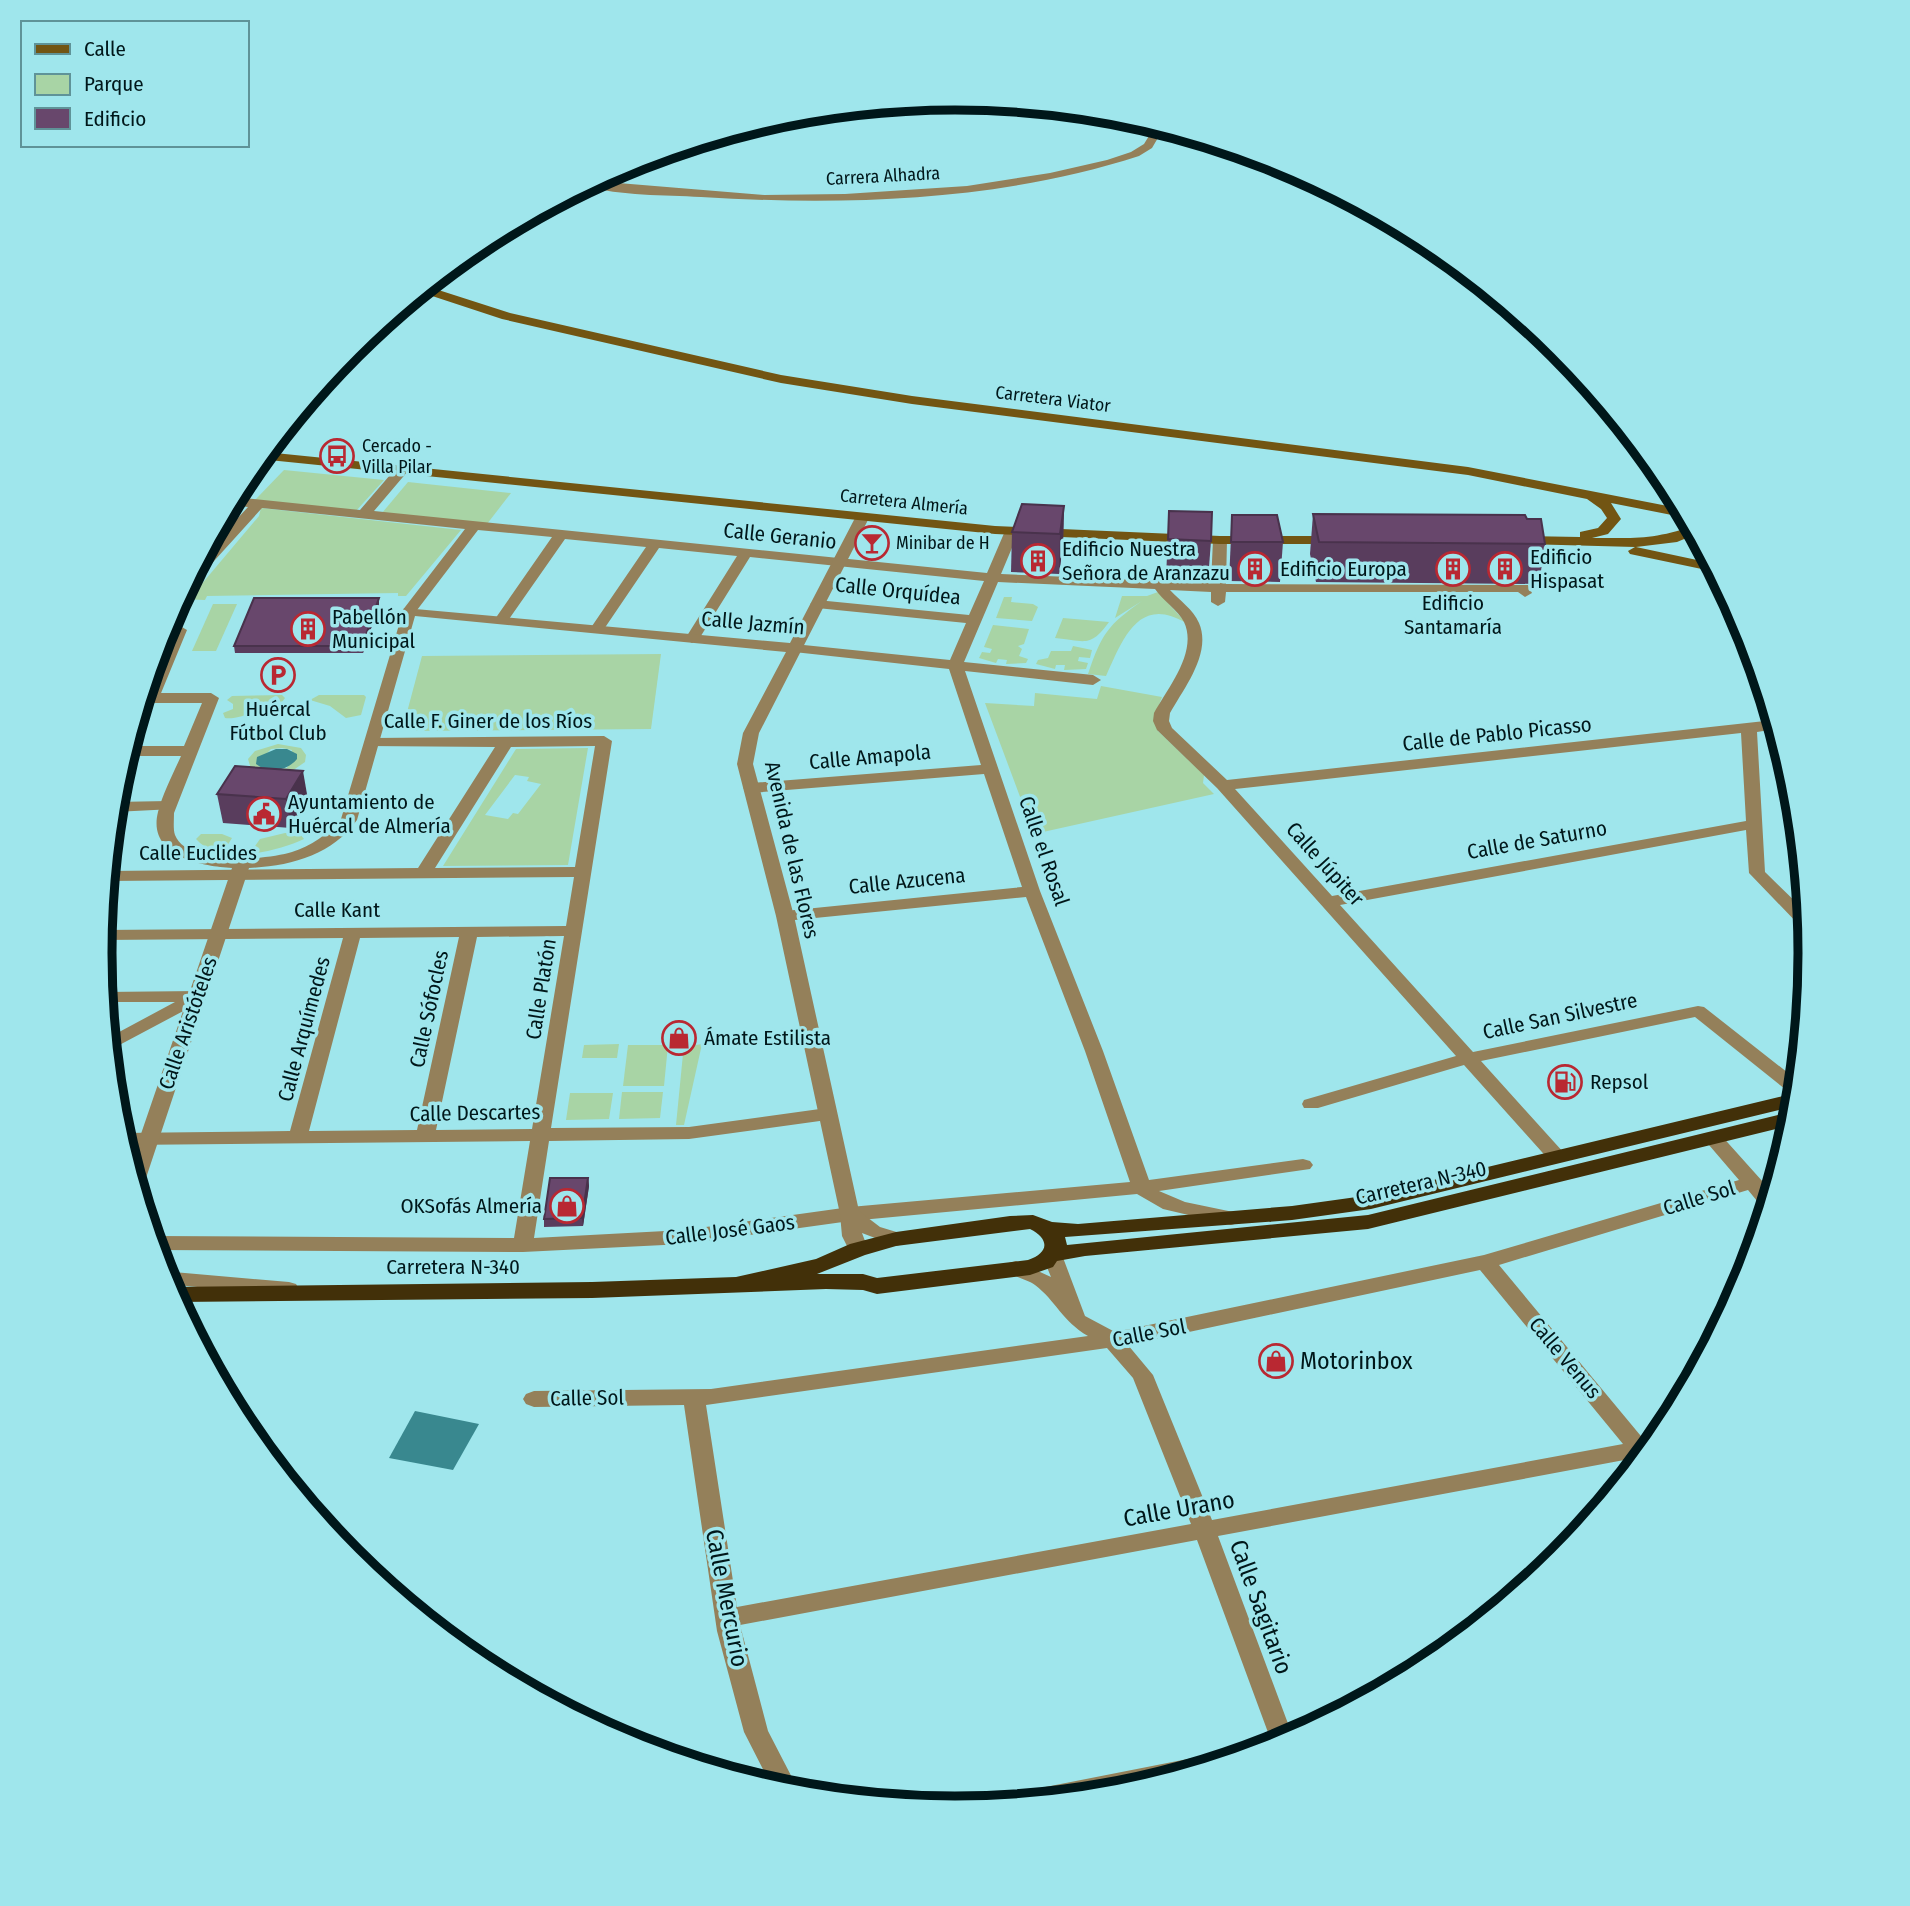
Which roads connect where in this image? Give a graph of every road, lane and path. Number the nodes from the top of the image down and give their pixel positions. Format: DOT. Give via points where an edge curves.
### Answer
graph roads {
  1 [pos="1155,135"];
  2 [pos="606,186"];
  3 [pos="432,292"];
  4 [pos="274,457"];
  5 [pos="401,471"];
  6 [pos="1573,490"];
  7 [pos="1616,499"];
  8 [pos="243,502"];
  9 [pos="258,504"];
  10 [pos="1672,511"];
  11 [pos="364,514"];
  12 [pos="862,518"];
  13 [pos="474,526"];
  14 [pos="1012,531"];
  15 [pos="561,534"];
  16 [pos="1684,535"];
  17 [pos="1220,540"];
  18 [pos="1350,540"];
  19 [pos="1508,540"];
  20 [pos="1545,540"];
  21 [pos="654,545"];
  22 [pos="746,553"];
  23 [pos="213,555"];
  24 [pos="838,563"];
  25 [pos="1702,564"];
  26 [pos="1703,566"];
  27 [pos="993,578"];
  28 [pos="1160,585"];
  29 [pos="1525,593"];
  30 [pos="1219,595"];
  31 [pos="817,604"];
  32 [pos="409,611"];
  33 [pos="502,620"];
  34 [pos="975,620"];
  35 [pos="597,629"];
  36 [pos="692,639"];
  37 [pos="794,648"];
  38 [pos="956,664"];
  39 [pos="1093,680"];
  40 [pos="152,698"];
  41 [pos="1766,726"];
  42 [pos="1749,728"];
  43 [pos="604,741"];
  44 [pos="506,742"];
  45 [pos="373,743"];
  46 [pos="137,751"];
  47 [pos="190,751"];
  48 [pos="991,769"];
  49 [pos="1223,785"];
  50 [pos="751,788"];
  51 [pos="168,806"];
  52 [pos="125,807"];
  53 [pos="1755,824"];
  54 [pos="311,850"];
  55 [pos="182,851"];
  56 [pos="240,870"];
  57 [pos="583,872"];
  58 [pos="329,874"];
  59 [pos="424,874"];
  60 [pos="116,876"];
  61 [pos="149,876"];
  62 [pos="1032,891"];
  63 [pos="1328,902"];
  64 [pos="1797,913"];
  65 [pos="785,916"];
  66 [pos="574,931"];
  67 [pos="469,932"];
  68 [pos="353,933"];
  69 [pos="218,934"];
  70 [pos="113,935"];
  71 [pos="198,996"];
  72 [pos="114,997"];
  73 [pos="117,1041"];
  74 [pos="1469,1058"];
  75 [pos="1788,1082"];
  76 [pos="1785,1102"];
  77 [pos="1311,1104"];
  78 [pos="827,1114"];
  79 [pos="1781,1121"];
  80 [pos="541,1135"];
  81 [pos="425,1136"];
  82 [pos="298,1138"];
  83 [pos="1713,1138"];
  84 [pos="133,1139"];
  85 [pos="149,1139"];
  86 [pos="1558,1157"];
  87 [pos="1303,1165"];
  88 [pos="140,1166"];
  89 [pos="1750,1183"];
  90 [pos="1142,1186"];
  91 [pos="1762,1195"];
  92 [pos="850,1214"];
  93 [pos="1230,1218"];
  94 [pos="1048,1229"];
  95 [pos="897,1239"];
  96 [pos="164,1243"];
  97 [pos="523,1245"];
  98 [pos="858,1250"];
  99 [pos="1052,1255"];
  100 [pos="1485,1262"];
  101 [pos="1016,1268"];
  102 [pos="177,1278"];
  103 [pos="863,1282"];
  104 [pos="733,1285"];
  105 [pos="313,1292"];
  106 [pos="184,1294"];
  107 [pos="1078,1321"];
  108 [pos="1112,1340"];
  109 [pos="694,1397"];
  110 [pos="534,1399"];
  111 [pos="1638,1447"];
  112 [pos="1633,1454"];
  113 [pos="1205,1531"];
  114 [pos="727,1618"];
  115 [pos="1279,1731"];
  116 [pos="779,1777"];
  1 -- 2 [label="street, Carrera Alhadra" via="1135,154 1050,176 967,189 764,198"];
  3 -- 6 [label="main road, Carretera Viator" via="554,328 781,379 926,402 1456,469"];
  4 -- 5 [label="main road, Carretera Almería"];
  5 -- 11 [label="street"];
  5 -- 12 [label="main road, Carretera Almería"];
  6 -- 7 [label="main road, Carretera Viator"];
  6 -- 20 [label="main road" via="1612,511 1611,526"];
  7 -- 10 [label="main road, Carretera Viator"];
  7 -- 16 [label="main road" via="1659,512"];
  8 -- 9 [label="street, Calle Geranio"];
  9 -- 11 [label="street, Calle Geranio"];
  9 -- 23 [label="street"];
  11 -- 13 [label="street, Calle Geranio"];
  12 -- 14 [label="main road, Carretera Almería"];
  12 -- 24 [label="street, Avenida de las Flores"];
  13 -- 15 [label="street, Calle Geranio"];
  13 -- 32 [label="street"];
  14 -- 17 [label="main road, Carretera Almería"];
  14 -- 27 [label="street"];
  15 -- 21 [label="street, Calle Geranio"];
  15 -- 33 [label="street"];
  16 -- 20 [label="main road" via="1630,544"];
  16 -- 25 [label="main road" via="1676,546 1681,555"];
  17 -- 18 [label="main road, Carretera Almería"];
  17 -- 30 [label="street"];
  19 -- 20 [label="main road"];
  20 -- 26 [label="main road" via="1621,548"];
  21 -- 22 [label="street, Calle Geranio"];
  21 -- 35 [label="street"];
  22 -- 24 [label="street, Calle Geranio"];
  22 -- 36 [label="street"];
  24 -- 27 [label="street, Calle Geranio"];
  24 -- 31 [label="street, Avenida de las Flores"];
  27 -- 28 [label="street, Calle Geranio"];
  27 -- 34 [label="street"];
  28 -- 30 [label="street, Calle Geranio"];
  28 -- 49 [label="street, Calle Júpiter" via="1191,621 1194,631 1192,659 1161,721"];
  29 -- 30 [label="street, Calle Geranio" via="1523,588"];
  31 -- 34 [label="street, Calle Orquídea"];
  31 -- 37 [label="street, Avenida de las Flores"];
  32 -- 33 [label="street, Calle Jazmín"];
  32 -- 45 [label="street"];
  33 -- 35 [label="street, Calle Jazmín"];
  34 -- 38 [label="street"];
  35 -- 36 [label="street, Calle Jazmín"];
  36 -- 37 [label="street, Calle Jazmín"];
  37 -- 38 [label="street, Calle Jazmín"];
  37 -- 50 [label="street, Avenida de las Flores" via="751,733 745,764"];
  38 -- 39 [label="street, Calle Jazmín"];
  38 -- 48 [label="street, Calle el Rosal"];
  40 -- 47 [label="street" via="211,698"];
  41 -- 42 [label="street, Calle de Pablo Picasso"];
  42 -- 49 [label="street, Calle de Pablo Picasso"];
  42 -- 53 [label="street"];
  43 -- 44 [label="street, Calle F. Giner de los Ríos"];
  43 -- 57 [label="street, Calle Platón"];
  44 -- 45 [label="street, Calle F. Giner de los Ríos"];
  44 -- 59 [label="street"];
  45 -- 54 [label="street" via="349,820 335,836"];
  46 -- 47 [label="street"];
  47 -- 51 [label="street"];
  48 -- 50 [label="street, Calle Amapola"];
  48 -- 62 [label="street, Calle el Rosal"];
  49 -- 63 [label="street, Calle Júpiter"];
  50 -- 65 [label="street, Avenida de las Flores"];
  51 -- 52 [label="street"];
  51 -- 55 [label="street" via="165,830"];
  53 -- 63 [label="street, Calle de Saturno"];
  53 -- 64 [label="street" via="1757,873"];
  54 -- 56 [label="street"];
  54 -- 58 [label="street" via="303,866"];
  55 -- 56 [label="street"];
  55 -- 61 [label="street" via="179,867"];
  56 -- 58 [label="street, Calle Euclides"];
  56 -- 61 [label="street, Calle Euclides"];
  56 -- 69 [label="street, Calle Aristóteles"];
  57 -- 59 [label="street, Calle Euclides"];
  57 -- 66 [label="street, Calle Platón"];
  58 -- 59 [label="street, Calle Euclides"];
  60 -- 61 [label="street, Calle Euclides"];
  62 -- 65 [label="street, Calle Azucena"];
  62 -- 90 [label="street, Calle el Rosal"];
  63 -- 74 [label="street, Calle Júpiter"];
  65 -- 78 [label="street, Avenida de las Flores"];
  66 -- 67 [label="street, Calle Kant"];
  66 -- 80 [label="street, Calle Platón"];
  67 -- 68 [label="street, Calle Kant"];
  67 -- 81 [label="street, Calle Sófocles"];
  68 -- 69 [label="street, Calle Kant"];
  68 -- 82 [label="street, Calle Arquímedes"];
  69 -- 70 [label="street, Calle Kant"];
  69 -- 71 [label="street, Calle Aristóteles"];
  71 -- 72 [label="street"];
  71 -- 73 [label="street"];
  71 -- 85 [label="street, Calle Aristóteles"];
  74 -- 75 [label="street, Calle San Silvestre" via="1698,1011"];
  74 -- 77 [label="street, Calle San Silvestre"];
  74 -- 86 [label="street, Calle Júpiter"];
  76 -- 86 [label="highway, Carretera N-340"];
  78 -- 80 [label="street, Calle Descartes" via="689,1133"];
  78 -- 92 [label="street, Avenida de las Flores"];
  79 -- 83 [label="highway, Carretera N-340"];
  80 -- 81 [label="street, Calle Descartes"];
  80 -- 97 [label="street, Calle Platón"];
  81 -- 82 [label="street, Calle Descartes"];
  82 -- 85 [label="street, Calle Descartes"];
  83 -- 89 [label="street"];
  83 -- 99 [label="highway, Carretera N-340" via="1368,1222"];
  84 -- 85 [label="street, Calle Descartes"];
  85 -- 88 [label="street, Calle Aristóteles"];
  86 -- 93 [label="highway, Carretera N-340" via="1371,1202"];
  87 -- 90 [label="street, Calle José Gaos"];
  89 -- 91 [label="street"];
  89 -- 100 [label="street, Calle Sol"];
  90 -- 92 [label="street, Calle José Gaos"];
  90 -- 93 [label="street" via="1148,1195 1163,1202"];
  92 -- 95 [label="street" via="873,1233"];
  92 -- 97 [label="street, Calle José Gaos" via="684,1237"];
  92 -- 98 [label="street, Avenida de las Flores"];
  93 -- 94 [label="highway, Carretera N-340" via="1077,1231"];
  94 -- 95 [label="highway, Carretera N-340" via="1033,1222 1010,1223"];
  94 -- 99 [label="highway" via="1056,1240"];
  95 -- 98 [label="highway, Carretera N-340"];
  96 -- 97 [label="street, Calle José Gaos"];
  98 -- 103 [label="highway" via="851,1262"];
  98 -- 104 [label="highway, Carretera N-340" via="822,1265"];
  99 -- 101 [label="highway, Carretera N-340" via="1045,1262"];
  99 -- 107 [label="street"];
  100 -- 108 [label="street, Calle Sol"];
  100 -- 111 [label="street, Calle Venus"];
  101 -- 103 [label="highway, Carretera N-340" via="891,1285"];
  101 -- 107 [label="street, Calle Sagitario" via="1042,1280"];
  102 -- 105 [label="street"];
  103 -- 104 [label="highway, Carretera N-340"];
  104 -- 105 [label="highway, Carretera N-340"];
  105 -- 106 [label="highway, Carretera N-340"];
  107 -- 108 [label="street, Calle Sagitario"];
  108 -- 109 [label="street, Calle Sol"];
  108 -- 113 [label="street, Calle Sagitario" via="1142,1375"];
  109 -- 110 [label="street, Calle Sol"];
  109 -- 114 [label="street, Calle Mercurio"];
  112 -- 113 [label="street, Calle Urano"];
  113 -- 114 [label="street, Calle Urano"];
  113 -- 115 [label="street, Calle Sagitario"];
  114 -- 116 [label="street, Calle Mercurio" via="756,1732"];
}
